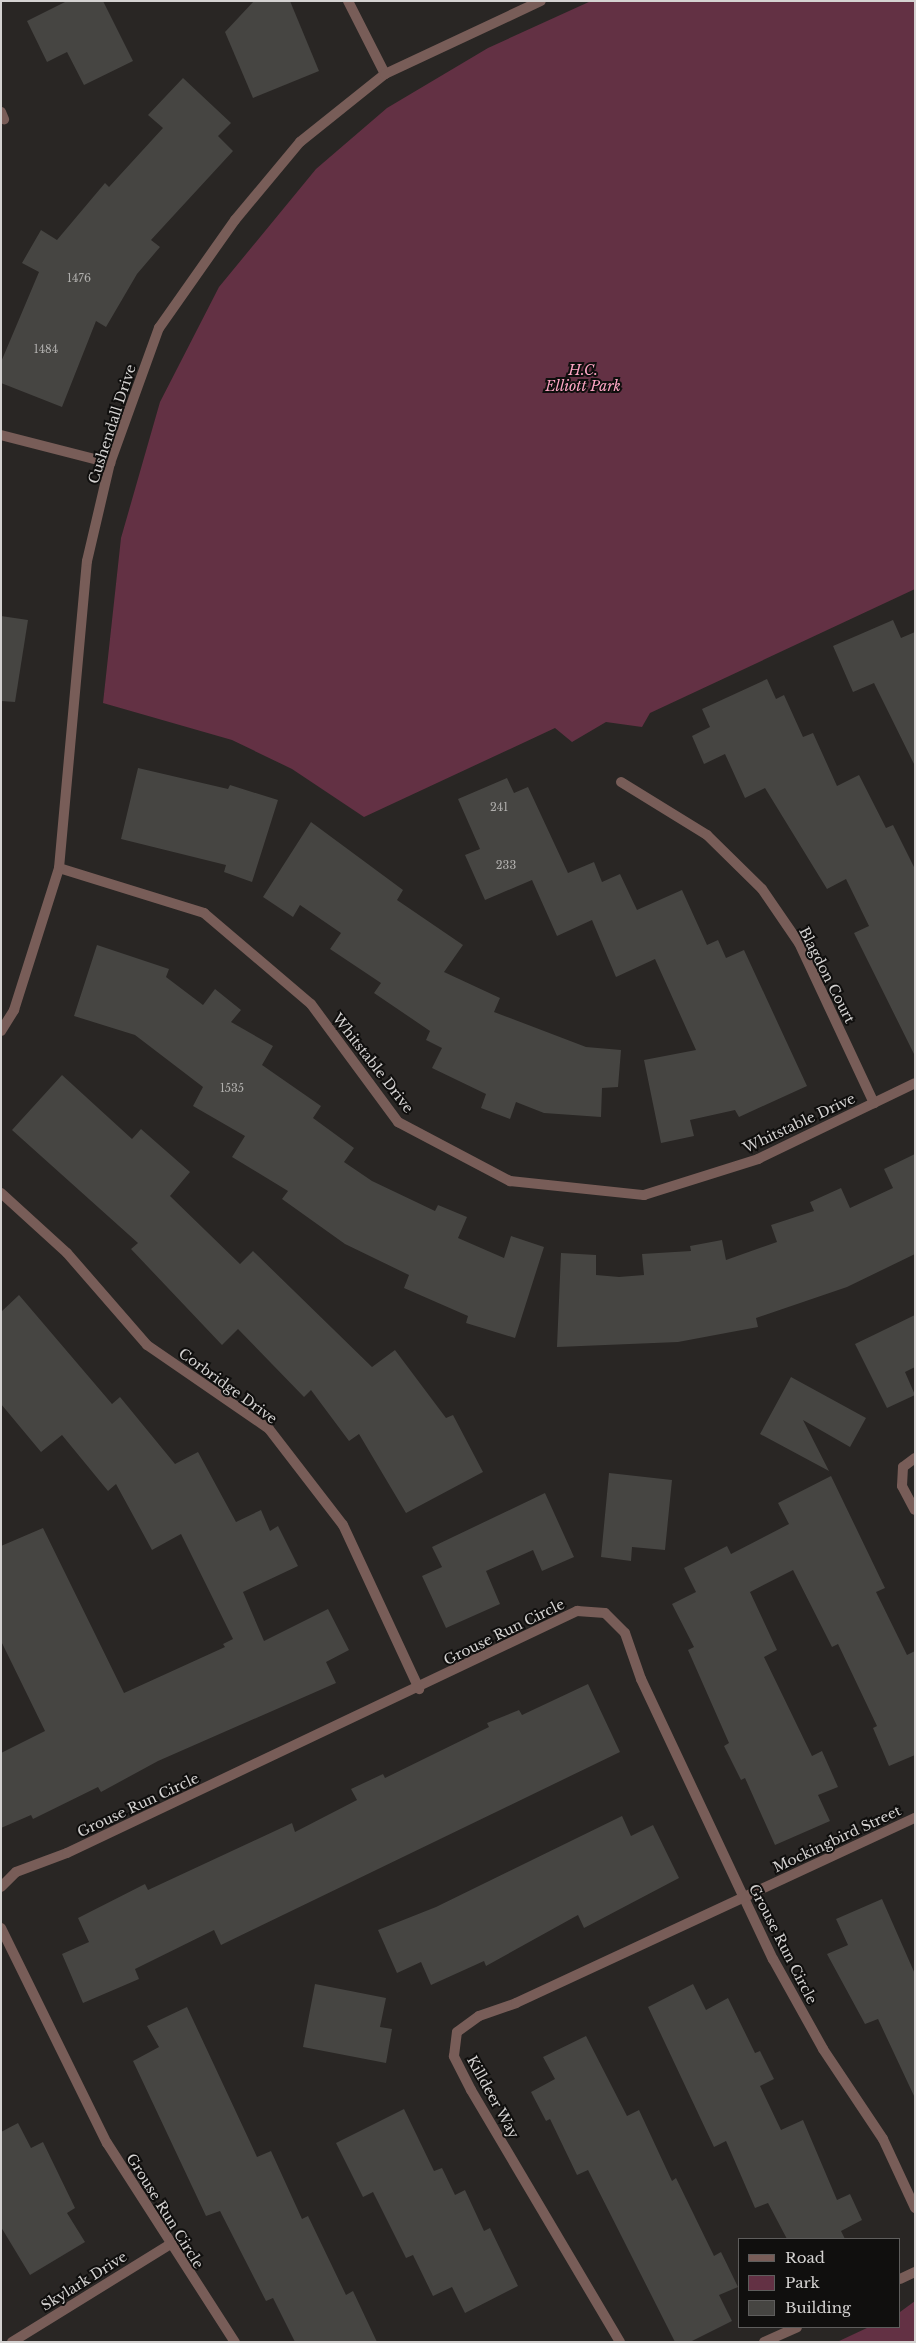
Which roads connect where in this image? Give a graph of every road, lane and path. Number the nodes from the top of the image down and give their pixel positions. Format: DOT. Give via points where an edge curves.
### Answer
graph roads {
  1 [pos="348,1"];
  2 [pos="541,1"];
  3 [pos="385,74"];
  4 [pos="1,434"];
  5 [pos="110,463"];
  6 [pos="620,782"];
  7 [pos="59,868"];
  8 [pos="1,1031"];
  9 [pos="915,1083"];
  10 [pos="874,1103"];
  11 [pos="1,1193"];
  12 [pos="915,1458"];
  13 [pos="915,1510"];
  14 [pos="420,1689"];
  15 [pos="915,1818"];
  16 [pos="1,1887"];
  17 [pos="743,1898"];
  18 [pos="1,1928"];
  19 [pos="915,2208"];
  20 [pos="169,2245"];
  21 [pos="915,2272"];
  22 [pos="901,2279"];
  23 [pos="794,2328"];
  24 [pos="12,2342"];
  25 [pos="236,2342"];
  26 [pos="620,2342"];
  27 [pos="764,2342"];
  1 -- 3 [label="street"];
  2 -- 3 [label="street, Cushendall Drive"];
  3 -- 5 [label="street, Cushendall Drive" via="300,142 230,228 159,328"];
  4 -- 5 [label="street"];
  5 -- 7 [label="street, Cushendall Drive" via="87,561"];
  6 -- 10 [label="street, Blagdon Court" via="707,836 762,889 799,944"];
  7 -- 8 [label="street, Cushendall Drive" via="14,1010"];
  7 -- 10 [label="street, Whitstable Drive" via="204,912 311,1004 398,1122 510,1181 644,1195 758,1159"];
  9 -- 10 [label="street, Whitstable Drive"];
  11 -- 14 [label="street, Corbridge Drive" via="67,1253 147,1346 269,1430 343,1525"];
  12 -- 13 [label="street" via="903,1467 902,1486"];
  14 -- 16 [label="street, Grouse Run Circle" via="67,1853 16,1872"];
  14 -- 17 [label="street, Grouse Run Circle" via="577,1611 605,1613 626,1633 642,1679"];
  15 -- 17 [label="street, Mockingbird Street"];
  17 -- 19 [label="street, Grouse Run Circle" via="796,2003 883,2139"];
  17 -- 26 [label="street, Killdeer Way" via="516,2004 479,2016 457,2032 454,2056 471,2090"];
  18 -- 20 [label="street, Grouse Run Circle" via="107,2143"];
  20 -- 24 [label="street, Skylark Drive"];
  20 -- 25 [label="street, Grouse Run Circle"];
  21 -- 22 [label="street"];
  23 -- 27 [label="street"];
}
